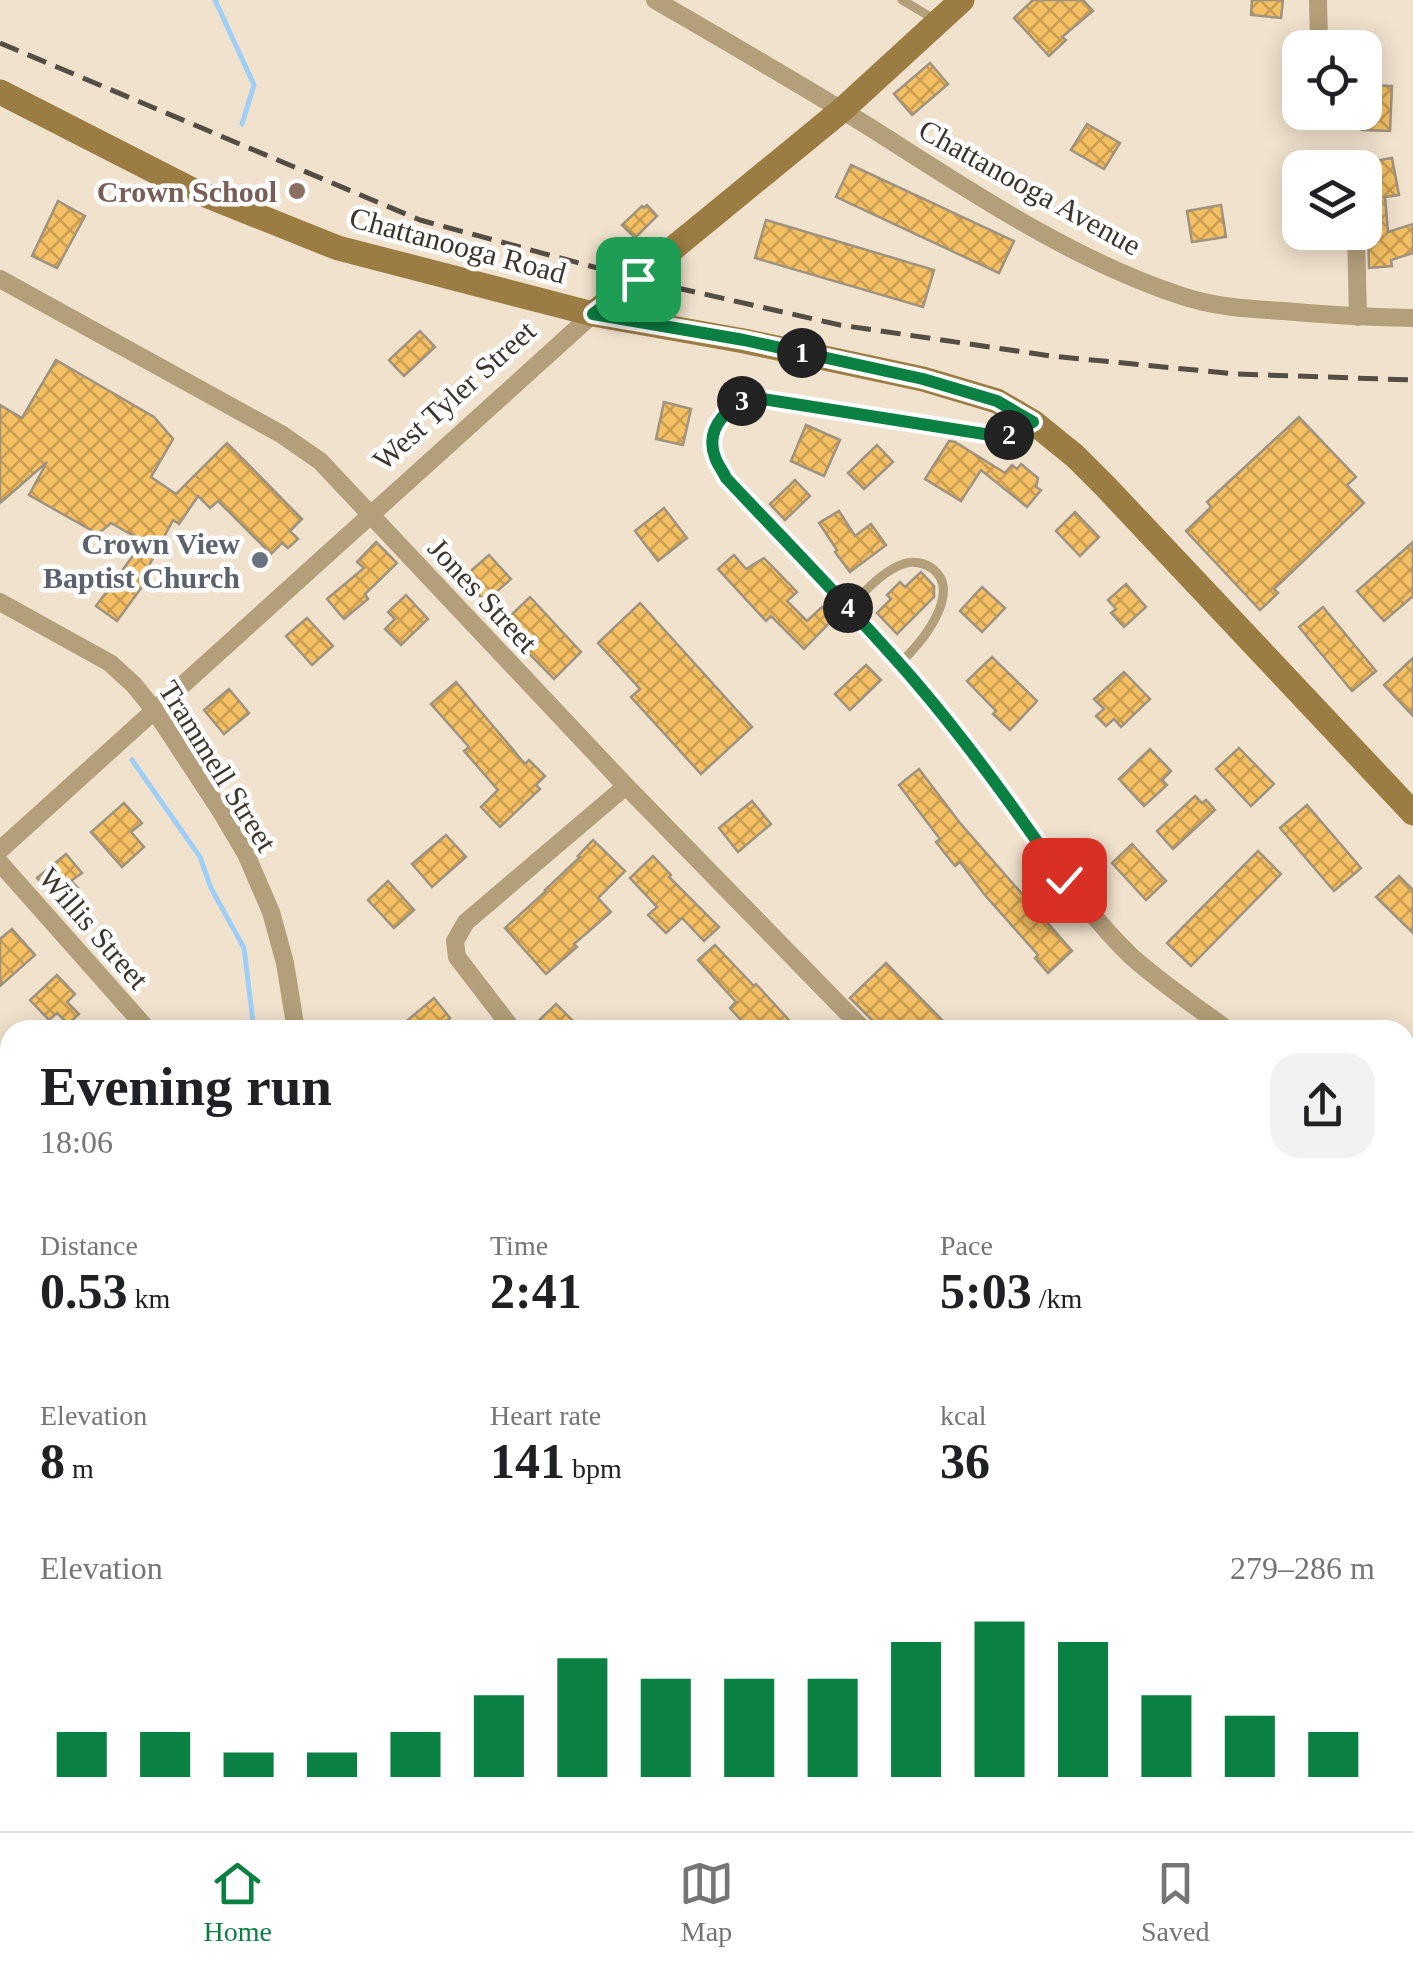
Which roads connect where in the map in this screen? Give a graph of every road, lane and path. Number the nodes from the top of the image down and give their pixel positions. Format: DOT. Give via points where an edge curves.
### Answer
graph roads {
  1 [pos="655,0"];
  2 [pos="902,0"];
  3 [pos="962,0"];
  4 [pos="1318,0"];
  5 [pos="938,22"];
  6 [pos="1319,30"];
  7 [pos="0,92"];
  8 [pos="842,110"];
  9 [pos="1356,250"];
  10 [pos="0,279"];
  11 [pos="593,314"];
  12 [pos="1358,317"];
  13 [pos="1413,318"];
  14 [pos="1033,422"];
  15 [pos="370,515"];
  16 [pos="0,602"];
  17 [pos="848,608"];
  18 [pos="899,664"];
  19 [pos="155,711"];
  20 [pos="626,786"];
  21 [pos="1413,813"];
  22 [pos="0,850"];
  23 [pos="0,863"];
  24 [pos="139,1020"];
  25 [pos="294,1020"];
  26 [pos="506,1020"];
  27 [pos="854,1020"];
  28 [pos="1214,1020"];
  1 -- 8 [label="street, Chattanooga Avenue"];
  2 -- 5 [label="lane"];
  3 -- 5 [label="main road, West Tyler Street"];
  4 -- 6 [label="street"];
  5 -- 8 [label="main road, West Tyler Street"];
  7 -- 11 [label="main road, Chattanooga Road" via="188,188 338,248"];
  8 -- 11 [label="main road, West Tyler Street"];
  8 -- 12 [label="street, Chattanooga Avenue" via="1068,247 1180,296 1226,307"];
  9 -- 12 [label="street"];
  10 -- 15 [label="street, Jones Street" via="282,434 320,461"];
  11 -- 14 [label="main road, Chattanooga Road" via="923,379 997,401"];
  11 -- 15 [label="street, West Tyler Street"];
  12 -- 13 [label="street, Chattanooga Avenue"];
  14 -- 17 [label="street" via="997,436 756,398 732,407 716,428 713,448 726,478"];
  14 -- 21 [label="main road, Chattanooga Road" via="1106,487"];
  15 -- 19 [label="street, West Tyler Street"];
  15 -- 20 [label="street, Jones Street"];
  16 -- 19 [label="street, Trammell Street" via="110,663"];
  17 -- 18 [label="street"];
  17 -- 18 [label="lane" via="902,564 933,570 944,598"];
  18 -- 28 [label="street" via="1100,923"];
  19 -- 22 [label="street, West Tyler Street"];
  19 -- 25 [label="street, Trammell Street" via="246,854 271,912"];
  20 -- 26 [label="street" via="466,922 455,941 457,957"];
  20 -- 27 [label="street, Jones Street"];
  23 -- 24 [label="street, Willis Street"];
}
